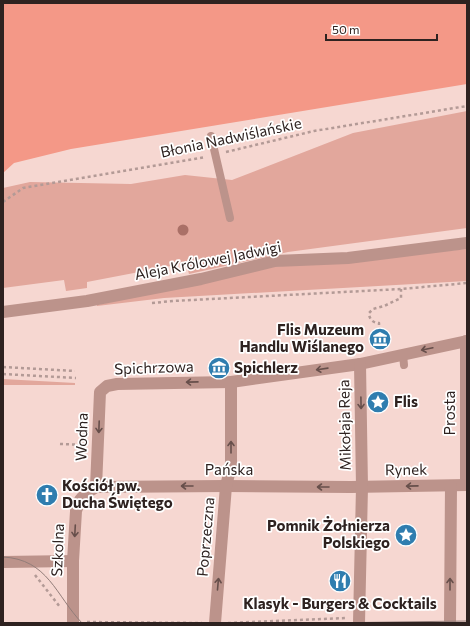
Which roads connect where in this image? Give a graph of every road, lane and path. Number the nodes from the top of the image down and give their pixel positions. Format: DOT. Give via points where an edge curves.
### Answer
graph roads {
  1 [pos="467,106"];
  2 [pos="210,136"];
  3 [pos="215,155"];
  4 [pos="3,202"];
  5 [pos="230,218"];
  6 [pos="467,243"];
  7 [pos="467,283"];
  8 [pos="401,289"];
  9 [pos="228,299"];
  10 [pos="3,312"];
  11 [pos="379,325"];
  12 [pos="466,341"];
  13 [pos="360,364"];
  14 [pos="3,367"];
  15 [pos="75,372"];
  16 [pos="3,374"];
  17 [pos="76,378"];
  18 [pos="231,382"];
  19 [pos="103,389"];
  20 [pos="60,444"];
  21 [pos="98,446"];
  22 [pos="467,485"];
  23 [pos="226,486"];
  24 [pos="450,486"];
  25 [pos="96,487"];
  26 [pos="362,487"];
  27 [pos="73,561"];
  28 [pos="3,562"];
  29 [pos="22,562"];
  30 [pos="62,609"];
  31 [pos="359,620"];
  32 [pos="78,621"];
  33 [pos="203,623"];
  34 [pos="215,623"];
  35 [pos="223,623"];
  36 [pos="450,623"];
  1 -- 3 [label="path, Błonia Nadwiślańskie" via="314,131"];
  2 -- 3 [label="lane"];
  3 -- 4 [label="path, Błonia Nadwiślańskie" via="23,188"];
  3 -- 5 [label="lane"];
  6 -- 10 [label="street, Aleja Królowej Jadwigi" via="348,258 275,261 201,279 95,299"];
  7 -- 8 [label="path"];
  8 -- 9 [label="path"];
  8 -- 11 [label="path" via="401,298 374,308 369,313 371,320 379,322"];
  12 -- 13 [label="street, Spichrzowa, one-way" via="404,360"];
  12 -- 22 [label="street, Prosta"];
  13 -- 18 [label="street, Spichrzowa, one-way"];
  13 -- 26 [label="street, Mikołaja Reja, one-way"];
  14 -- 15 [label="path"];
  16 -- 17 [label="path"];
  18 -- 19 [label="street, Spichrzowa, one-way" via="117,384"];
  23 -- 18 [label="street, Poprzeczna, one-way" via="231,466"];
  19 -- 21 [label="street, Wodna, one-way" via="100,392"];
  20 -- 21 [label="path"];
  21 -- 25 [label="street, Wodna"];
  22 -- 24 [label="street, Rynek"];
  23 -- 25 [label="street, Pańska, one-way"];
  26 -- 23 [label="street, Pańska, one-way"];
  34 -- 23 [label="street, Poprzeczna, one-way"];
  24 -- 26 [label="street, Rynek, one-way"];
  36 -- 24 [label="street, one-way"];
  25 -- 27 [label="street, Szkolna, one-way" via="80,500 76,511"];
  26 -- 31 [label="street"];
  27 -- 29 [label="street"];
  27 -- 32 [label="street, Szkolna"];
  28 -- 29 [label="street"];
  29 -- 30 [label="path" via="23,572 35,575"];
  31 -- 35 [label="path"];
  32 -- 33 [label="path"];
}
